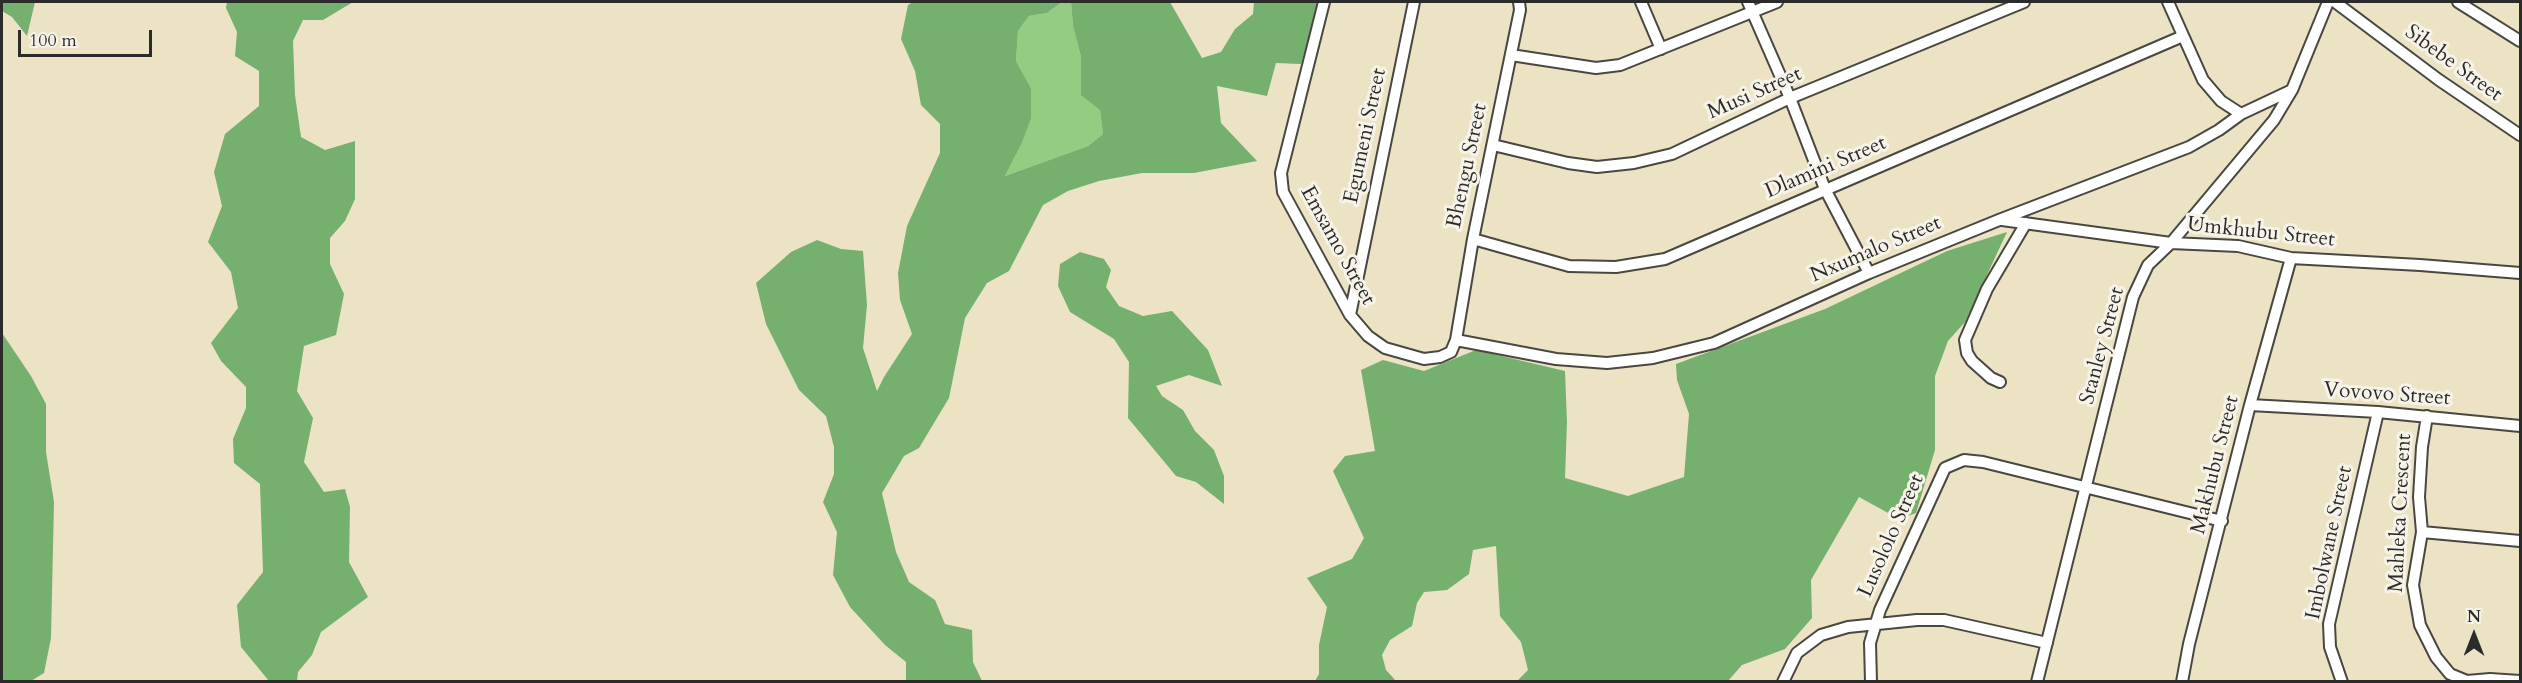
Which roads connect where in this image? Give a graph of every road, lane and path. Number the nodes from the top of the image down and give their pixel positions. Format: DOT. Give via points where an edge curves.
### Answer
graph roads {
  1 [pos="1324,2"];
  2 [pos="1414,2"];
  3 [pos="1519,2"];
  4 [pos="1641,2"];
  5 [pos="1777,2"];
  6 [pos="2024,2"];
  7 [pos="2168,2"];
  8 [pos="2328,2"];
  9 [pos="2335,2"];
  10 [pos="2458,2"];
  11 [pos="1750,7"];
  12 [pos="2183,36"];
  13 [pos="2520,41"];
  14 [pos="1660,49"];
  15 [pos="1511,55"];
  16 [pos="2292,90"];
  17 [pos="1791,98"];
  18 [pos="2241,114"];
  19 [pos="2519,132"];
  20 [pos="1493,144"];
  21 [pos="1826,189"];
  22 [pos="1999,220"];
  23 [pos="2026,223"];
  24 [pos="1473,239"];
  25 [pos="2171,243"];
  26 [pos="2291,258"];
  27 [pos="1869,273"];
  28 [pos="2520,273"];
  29 [pos="1350,315"];
  30 [pos="1456,340"];
  31 [pos="2000,382"];
  32 [pos="2250,405"];
  33 [pos="2378,412"];
  34 [pos="2427,416"];
  35 [pos="2520,426"];
  36 [pos="2086,489"];
  37 [pos="2222,521"];
  38 [pos="2422,532"];
  39 [pos="2520,541"];
  40 [pos="1876,623"];
  41 [pos="2047,643"];
  42 [pos="1783,681"];
  43 [pos="1871,681"];
  44 [pos="2037,681"];
  45 [pos="2182,681"];
  46 [pos="2342,681"];
  47 [pos="2520,681"];
  1 -- 29 [label="street, Emsamo Street" via="1281,173 1283,192"];
  2 -- 29 [label="street, Egumeni Street"];
  3 -- 15 [label="street, Bhengu Street"];
  4 -- 14 [label="street"];
  5 -- 11 [label="street"];
  6 -- 17 [label="street, Musi Street"];
  7 -- 12 [label="street"];
  8 -- 16 [label="street, Stanley Street"];
  9 -- 19 [label="street, Sibebe Street" via="2439,80"];
  10 -- 13 [label="street"];
  11 -- 14 [label="street"];
  11 -- 17 [label="street"];
  12 -- 18 [label="street" via="2203,80 2221,101"];
  12 -- 21 [label="street, Dlamini Street"];
  14 -- 15 [label="street" via="1620,65 1596,68"];
  15 -- 20 [label="street, Bhengu Street"];
  16 -- 18 [label="street, Nxumalo Street"];
  16 -- 25 [label="street, Stanley Street" via="2274,120"];
  17 -- 20 [label="street, Musi Street" via="1672,154 1635,163 1597,167"];
  17 -- 21 [label="street"];
  18 -- 22 [label="street, Nxumalo Street" via="2189,147"];
  20 -- 24 [label="street, Bhengu Street"];
  21 -- 24 [label="street, Dlamini Street" via="1665,259 1616,267 1569,266"];
  21 -- 27 [label="street"];
  22 -- 23 [label="street, Umkhubu Street"];
  22 -- 27 [label="street, Nxumalo Street"];
  23 -- 25 [label="street, Umkhubu Street"];
  23 -- 31 [label="street" via="1988,289 1965,340 1972,361"];
  24 -- 30 [label="street, Bhengu Street"];
  25 -- 26 [label="street, Umkhubu Street" via="2238,246"];
  25 -- 36 [label="street, Stanley Street" via="2148,265 2133,297"];
  26 -- 28 [label="street, Umkhubu Street"];
  26 -- 32 [label="street, Makhubu Street"];
  27 -- 30 [label="street, Nxumalo Street" via="1714,343 1653,358 1607,363 1556,359"];
  29 -- 30 [label="street, Emsamo Street" via="1368,336 1403,354 1440,357 1451,352"];
  32 -- 33 [label="street, Vovovo Street"];
  32 -- 37 [label="street, Makhubu Street"];
  33 -- 34 [label="street, Vovovo Street"];
  33 -- 46 [label="street, Imbolwane Street" via="2330,624 2330,647"];
  34 -- 35 [label="street, Vovovo Street"];
  34 -- 38 [label="street, Mahleka Crescent" via="2419,497"];
  36 -- 37 [label="street, Lusololo Street"];
  36 -- 40 [label="street, Lusololo Street" via="1983,462 1964,460 1945,468"];
  36 -- 41 [label="street, Stanley Street"];
  37 -- 45 [label="street, Makhubu Street"];
  38 -- 39 [label="street"];
  38 -- 47 [label="street, Mahleka Crescent" via="2413,585 2420,625 2436,657 2450,674 2467,681"];
  40 -- 41 [label="street" via="1944,620"];
  40 -- 42 [label="street" via="1821,635 1797,653"];
  40 -- 43 [label="street, Lusololo Street" via="1870,643"];
  41 -- 44 [label="street, Stanley Street"];
}
